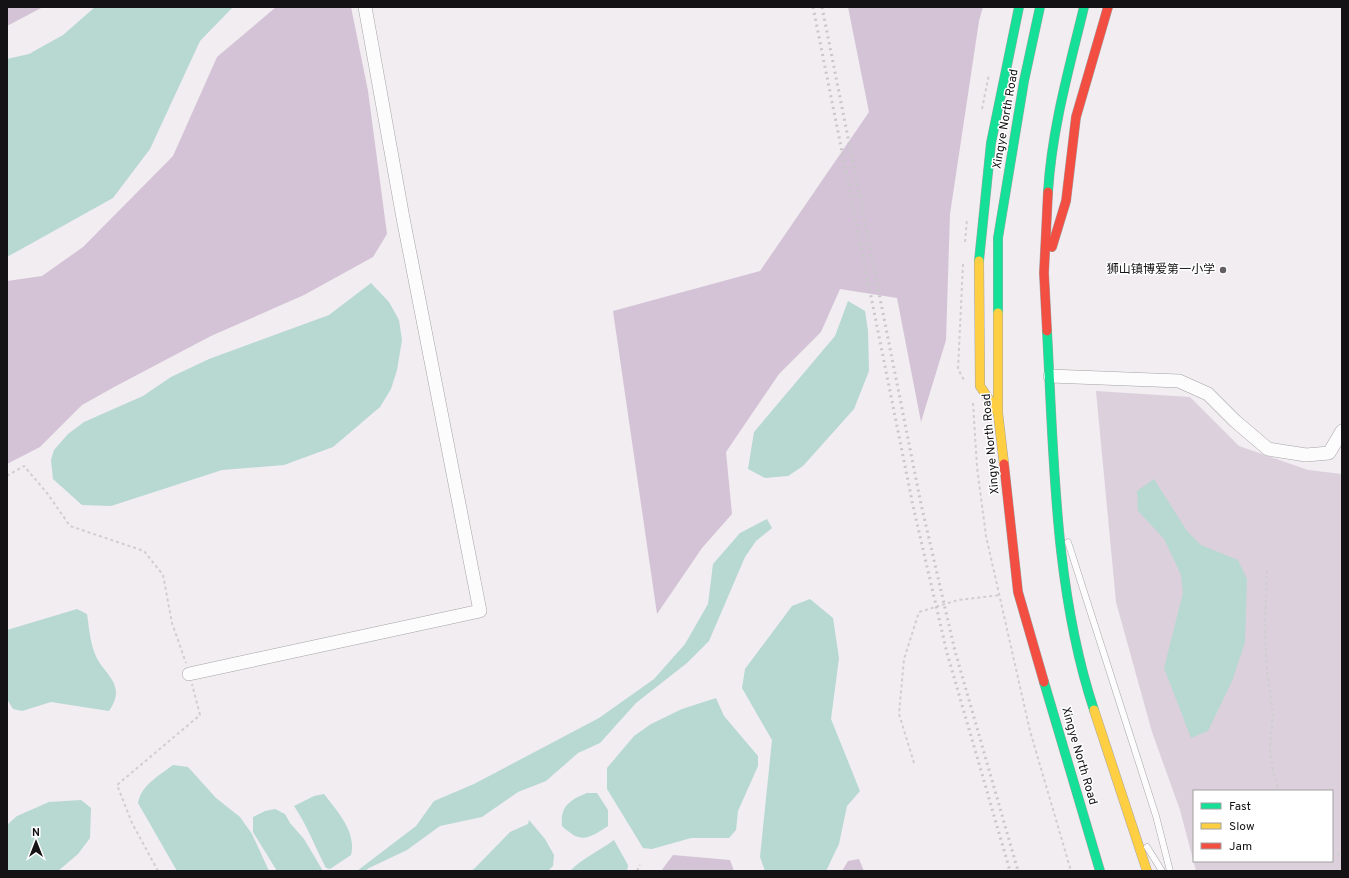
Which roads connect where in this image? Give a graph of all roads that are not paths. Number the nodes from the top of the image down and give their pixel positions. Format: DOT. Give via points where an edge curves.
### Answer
graph roads {
  1 [pos="365,7"];
  2 [pos="1019,7"];
  3 [pos="1040,7"];
  4 [pos="1084,7"];
  5 [pos="1108,7"];
  6 [pos="1044,273"];
  7 [pos="1050,376"];
  8 [pos="998,413"];
  9 [pos="1342,431"];
  10 [pos="1057,507"];
  11 [pos="189,674"];
  12 [pos="1133,826"];
  13 [pos="1100,871"];
  14 [pos="1147,871"];
  15 [pos="1162,871"];
  16 [pos="1170,871"];
  1 -- 11 [label="street" via="480,611"];
  2 -- 8 [label="main road" via="991,143 979,257 980,386"];
  3 -- 8 [label="main road, Xingye North Road" via="1024,81 998,238"];
  4 -- 6 [label="main road" via="1052,142"];
  5 -- 6 [label="main road" via="1076,117 1066,201"];
  6 -- 7 [label="main road"];
  7 -- 9 [label="street" via="1179,381 1208,394 1234,421 1268,449 1306,455 1329,453"];
  7 -- 10 [label="main road"];
  8 -- 13 [label="main road, Xingye North Road" via="1018,592"];
  10 -- 12 [label="main road" via="1065,580 1084,680"];
  10 -- 16 [label="lane" via="1154,809"];
  12 -- 14 [label="main road"];
  12 -- 15 [label="lane"];
}
